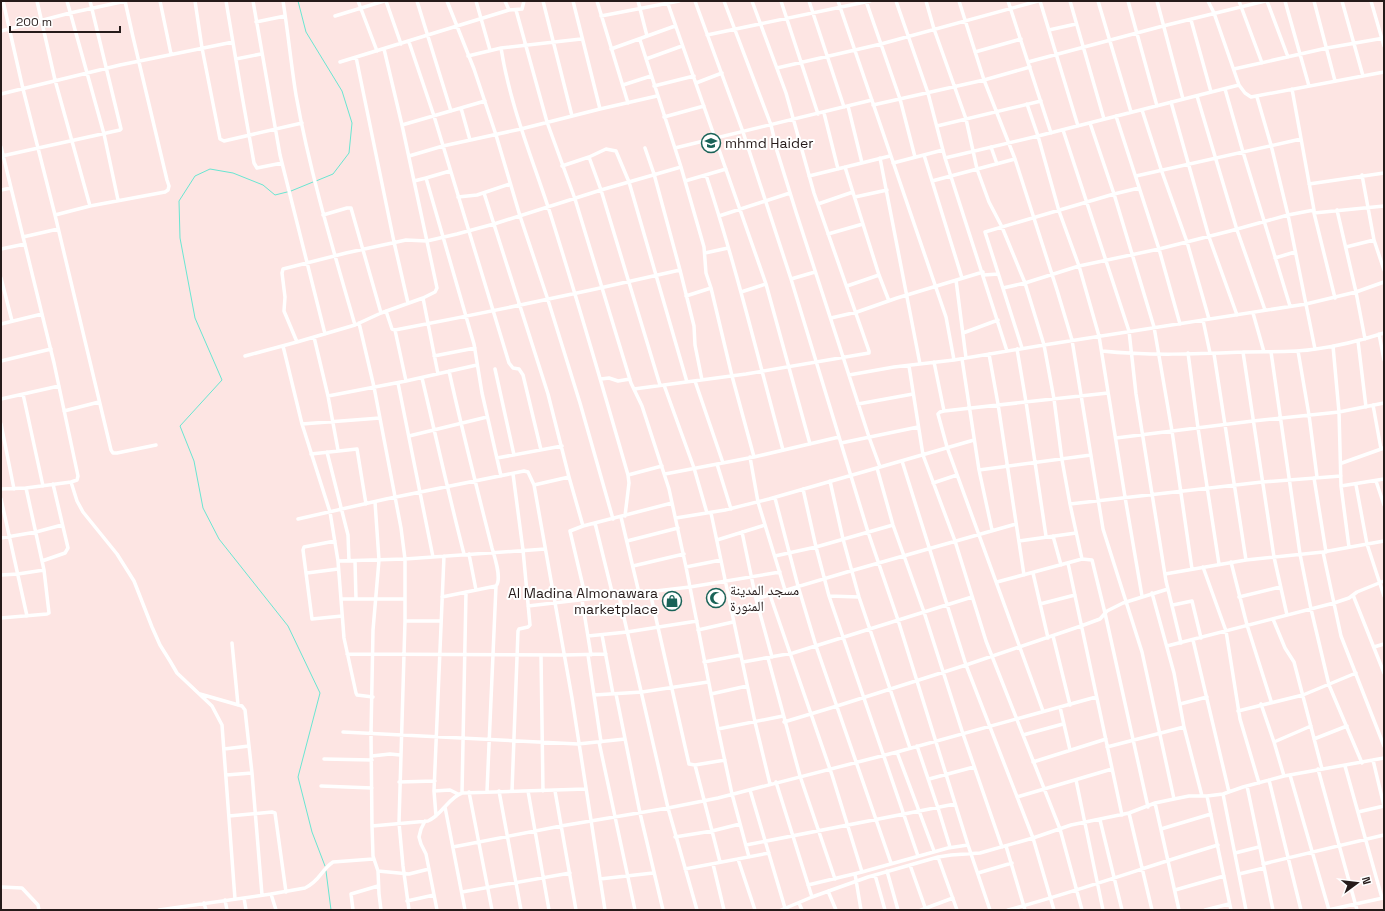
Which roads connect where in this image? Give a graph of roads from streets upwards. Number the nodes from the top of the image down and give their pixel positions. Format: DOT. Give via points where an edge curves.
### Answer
graph roads {
  1 [pos="3,1"];
  2 [pos="37,1"];
  3 [pos="67,1"];
  4 [pos="90,1"];
  5 [pos="126,1"];
  6 [pos="160,1"];
  7 [pos="195,1"];
  8 [pos="226,1"];
  9 [pos="252,1"];
  10 [pos="283,1"];
  11 [pos="358,1"];
  12 [pos="385,1"];
  13 [pos="417,1"];
  14 [pos="447,1"];
  15 [pos="476,1"];
  16 [pos="505,1"];
  17 [pos="524,1"];
  18 [pos="544,1"];
  19 [pos="572,1"];
  20 [pos="597,1"];
  21 [pos="638,1"];
  22 [pos="679,1"];
  23 [pos="696,1"];
  24 [pos="724,1"];
  25 [pos="752,1"];
  26 [pos="781,1"];
  27 [pos="809,1"];
  28 [pos="838,1"];
  29 [pos="867,1"];
  30 [pos="896,1"];
  31 [pos="926,1"];
  32 [pos="959,1"];
  33 [pos="1008,1"];
  34 [pos="1039,1"];
  35 [pos="1070,1"];
  36 [pos="1098,1"];
  37 [pos="1128,1"];
  38 [pos="1157,1"];
  39 [pos="1208,1"];
  40 [pos="1239,1"];
  41 [pos="1266,1"];
  42 [pos="1285,1"];
  43 [pos="1314,1"];
  44 [pos="1342,1"];
  45 [pos="1371,1"];
  46 [pos="667,2"];
  47 [pos="840,7"];
  48 [pos="361,8"];
  49 [pos="1241,8"];
  50 [pos="92,9"];
  51 [pos="640,9"];
  52 [pos="1010,9"];
  53 [pos="509,10"];
  54 [pos="516,10"];
  55 [pos="813,12"];
  56 [pos="70,13"];
  57 [pos="1214,14"];
  58 [pos="285,16"];
  59 [pos="335,16"];
  60 [pos="601,16"];
  61 [pos="786,18"];
  62 [pos="482,19"];
  63 [pos="966,20"];
  64 [pos="1191,20"];
  65 [pos="42,21"];
  66 [pos="256,22"];
  67 [pos="760,23"];
  68 [pos="1076,24"];
  69 [pos="675,26"];
  70 [pos="1163,26"];
  71 [pos="457,27"];
  72 [pos="9,29"];
  73 [pos="734,29"];
  74 [pos="934,29"];
  75 [pos="1049,30"];
  76 [pos="1,31"];
  77 [pos="1137,33"];
  78 [pos="707,35"];
  79 [pos="428,36"];
  80 [pos="647,36"];
  81 [pos="908,36"];
  82 [pos="1383,38"];
  83 [pos="581,39"];
  84 [pos="640,40"];
  85 [pos="1021,40"];
  86 [pos="1109,40"];
  87 [pos="233,42"];
  88 [pos="410,42"];
  89 [pos="553,42"];
  90 [pos="1354,43"];
  91 [pos="401,44"];
  92 [pos="881,44"];
  93 [pos="525,45"];
  94 [pos="682,46"];
  95 [pos="1384,46"];
  96 [pos="1083,47"];
  97 [pos="202,48"];
  98 [pos="501,48"];
  99 [pos="1327,48"];
  100 [pos="384,49"];
  101 [pos="611,49"];
  102 [pos="490,50"];
  103 [pos="855,50"];
  104 [pos="377,51"];
  105 [pos="975,52"];
  106 [pos="171,54"];
  107 [pos="261,54"];
  108 [pos="1056,54"];
  109 [pos="1300,54"];
  110 [pos="468,56"];
  111 [pos="827,56"];
  112 [pos="356,57"];
  113 [pos="1288,57"];
  114 [pos="236,59"];
  115 [pos="646,59"];
  116 [pos="139,61"];
  117 [pos="340,62"];
  118 [pos="801,62"];
  119 [pos="1028,62"];
  120 [pos="1262,63"];
  121 [pos="1030,67"];
  122 [pos="106,68"];
  123 [pos="777,68"];
  124 [pos="1234,69"];
  125 [pos="1384,72"];
  126 [pos="87,73"];
  127 [pos="722,73"];
  128 [pos="651,76"];
  129 [pos="694,76"];
  130 [pos="1363,76"];
  131 [pos="55,80"];
  132 [pos="984,80"];
  133 [pos="1335,81"];
  134 [pos="696,83"];
  135 [pos="623,85"];
  136 [pos="1239,85"];
  137 [pos="654,86"];
  138 [pos="1309,86"];
  139 [pos="955,87"];
  140 [pos="23,89"];
  141 [pos="1225,89"];
  142 [pos="1292,90"];
  143 [pos="1211,92"];
  144 [pos="928,93"];
  145 [pos="1,94"];
  146 [pos="657,96"];
  147 [pos="1196,96"];
  148 [pos="1257,97"];
  149 [pos="900,99"];
  150 [pos="1183,99"];
  151 [pos="485,100"];
  152 [pos="872,100"];
  153 [pos="1041,101"];
  154 [pos="1171,102"];
  155 [pos="628,103"];
  156 [pos="1027,104"];
  157 [pos="873,105"];
  158 [pos="704,106"];
  159 [pos="846,106"];
  160 [pos="1157,106"];
  161 [pos="461,108"];
  162 [pos="600,109"];
  163 [pos="451,110"];
  164 [pos="1142,110"];
  165 [pos="824,112"];
  166 [pos="997,112"];
  167 [pos="1131,112"];
  168 [pos="818,114"];
  169 [pos="434,116"];
  170 [pos="572,116"];
  171 [pos="1116,116"];
  172 [pos="664,117"];
  173 [pos="966,119"];
  174 [pos="1104,119"];
  175 [pos="794,120"];
  176 [pos="547,122"];
  177 [pos="302,123"];
  178 [pos="1090,123"];
  179 [pos="402,124"];
  180 [pos="771,125"];
  181 [pos="937,126"];
  182 [pos="1078,126"];
  183 [pos="521,129"];
  184 [pos="274,130"];
  185 [pos="1063,130"];
  186 [pos="743,132"];
  187 [pos="1051,133"];
  188 [pos="104,134"];
  189 [pos="496,134"];
  190 [pos="250,135"];
  191 [pos="1038,136"];
  192 [pos="715,139"];
  193 [pos="1301,139"];
  194 [pos="470,140"];
  195 [pos="72,141"];
  196 [pos="1009,143"];
  197 [pos="1271,145"];
  198 [pos="443,146"];
  199 [pos="1,147"];
  200 [pos="991,147"];
  201 [pos="37,148"];
  202 [pos="645,148"];
  203 [pos="675,148"];
  204 [pos="944,150"];
  205 [pos="972,151"];
  206 [pos="1243,152"];
  207 [pos="924,155"];
  208 [pos="2,156"];
  209 [pos="409,156"];
  210 [pos="890,156"];
  211 [pos="589,157"];
  212 [pos="915,157"];
  213 [pos="880,158"];
  214 [pos="945,158"];
  215 [pos="1015,159"];
  216 [pos="1216,159"];
  217 [pos="282,163"];
  218 [pos="862,163"];
  219 [pos="893,163"];
  220 [pos="997,164"];
  221 [pos="1189,165"];
  222 [pos="562,166"];
  223 [pos="680,167"];
  224 [pos="845,167"];
  225 [pos="726,169"];
  226 [pos="838,169"];
  227 [pos="978,169"];
  228 [pos="450,171"];
  229 [pos="1162,172"];
  230 [pos="1384,172"];
  231 [pos="654,174"];
  232 [pos="706,175"];
  233 [pos="951,175"];
  234 [pos="1362,175"];
  235 [pos="809,176"];
  236 [pos="1136,176"];
  237 [pos="426,178"];
  238 [pos="414,181"];
  239 [pos="685,181"];
  240 [pos="932,181"];
  241 [pos="629,182"];
  242 [pos="510,184"];
  243 [pos="1309,184"];
  244 [pos="11,188"];
  245 [pos="1139,188"];
  246 [pos="1,190"];
  247 [pos="602,190"];
  248 [pos="886,190"];
  249 [pos="853,192"];
  250 [pos="484,193"];
  251 [pos="790,193"];
  252 [pos="1114,194"];
  253 [pos="458,197"];
  254 [pos="855,197"];
  255 [pos="575,199"];
  256 [pos="118,200"];
  257 [pos="766,201"];
  258 [pos="1086,202"];
  259 [pos="818,204"];
  260 [pos="90,206"];
  261 [pos="1384,206"];
  262 [pos="1369,207"];
  263 [pos="548,208"];
  264 [pos="740,209"];
  265 [pos="1337,210"];
  266 [pos="1059,211"];
  267 [pos="1314,212"];
  268 [pos="55,215"];
  269 [pos="324,215"];
  270 [pos="1288,215"];
  271 [pos="520,216"];
  272 [pos="719,216"];
  273 [pos="1034,218"];
  274 [pos="1264,222"];
  275 [pos="494,224"];
  276 [pos="863,224"];
  277 [pos="1002,228"];
  278 [pos="58,229"];
  279 [pos="1237,230"];
  280 [pos="468,231"];
  281 [pos="828,234"];
  282 [pos="23,237"];
  283 [pos="1209,237"];
  284 [pos="442,238"];
  285 [pos="1374,240"];
  286 [pos="427,241"];
  287 [pos="394,242"];
  288 [pos="1187,242"];
  289 [pos="25,244"];
  290 [pos="1346,247"];
  291 [pos="728,248"];
  292 [pos="1,249"];
  293 [pos="363,249"];
  294 [pos="1159,249"];
  295 [pos="1295,252"];
  296 [pos="705,253"];
  297 [pos="1132,255"];
  298 [pos="335,256"];
  299 [pos="1275,258"];
  300 [pos="1106,261"];
  301 [pos="307,262"];
  302 [pos="1079,266"];
  303 [pos="680,270"];
  304 [pos="1384,270"];
  305 [pos="815,272"];
  306 [pos="983,273"];
  307 [pos="998,274"];
  308 [pos="1052,274"];
  309 [pos="656,276"];
  310 [pos="879,276"];
  311 [pos="1,278"];
  312 [pos="962,278"];
  313 [pos="791,279"];
  314 [pos="956,280"];
  315 [pos="629,282"];
  316 [pos="1384,282"];
  317 [pos="1025,283"];
  318 [pos="766,284"];
  319 [pos="847,286"];
  320 [pos="935,287"];
  321 [pos="711,288"];
  322 [pos="1003,288"];
  323 [pos="601,289"];
  324 [pos="741,292"];
  325 [pos="1356,292"];
  326 [pos="575,294"];
  327 [pos="908,295"];
  328 [pos="686,296"];
  329 [pos="423,298"];
  330 [pos="1335,298"];
  331 [pos="548,300"];
  332 [pos="889,301"];
  333 [pos="408,303"];
  334 [pos="1306,304"];
  335 [pos="520,306"];
  336 [pos="1290,306"];
  337 [pos="1265,310"];
  338 [pos="386,311"];
  339 [pos="493,311"];
  340 [pos="857,312"];
  341 [pos="1253,312"];
  342 [pos="381,313"];
  343 [pos="42,314"];
  344 [pos="1237,315"];
  345 [pos="467,317"];
  346 [pos="831,318"];
  347 [pos="1209,319"];
  348 [pos="998,320"];
  349 [pos="1203,320"];
  350 [pos="12,321"];
  351 [pos="360,323"];
  352 [pos="1,324"];
  353 [pos="428,324"];
  354 [pos="1180,324"];
  355 [pos="355,325"];
  356 [pos="1154,328"];
  357 [pos="395,330"];
  358 [pos="1129,331"];
  359 [pos="1384,333"];
  360 [pos="325,334"];
  361 [pos="963,334"];
  362 [pos="1379,334"];
  363 [pos="1099,336"];
  364 [pos="314,337"];
  365 [pos="1365,339"];
  366 [pos="1072,340"];
  367 [pos="1358,341"];
  368 [pos="297,342"];
  369 [pos="1044,344"];
  370 [pos="283,346"];
  371 [pos="1333,346"];
  372 [pos="475,348"];
  373 [pos="1022,348"];
  374 [pos="50,349"];
  375 [pos="1017,349"];
  376 [pos="1315,349"];
  377 [pos="1007,351"];
  378 [pos="1102,351"];
  379 [pos="1298,351"];
  380 [pos="1243,352"];
  381 [pos="1264,352"];
  382 [pos="1271,352"];
  383 [pos="1159,353"];
  384 [pos="1212,353"];
  385 [pos="989,354"];
  386 [pos="1131,354"];
  387 [pos="1188,354"];
  388 [pos="245,356"];
  389 [pos="434,356"];
  390 [pos="843,358"];
  391 [pos="964,359"];
  392 [pos="954,360"];
  393 [pos="1384,360"];
  394 [pos="1,361"];
  395 [pos="817,362"];
  396 [pos="934,362"];
  397 [pos="920,364"];
  398 [pos="477,365"];
  399 [pos="788,366"];
  400 [pos="909,366"];
  401 [pos="496,369"];
  402 [pos="449,371"];
  403 [pos="762,371"];
  404 [pos="438,374"];
  405 [pos="732,376"];
  406 [pos="849,376"];
  407 [pos="422,378"];
  408 [pos="601,379"];
  409 [pos="630,379"];
  410 [pos="702,380"];
  411 [pos="406,381"];
  412 [pos="695,381"];
  413 [pos="687,382"];
  414 [pos="398,383"];
  415 [pos="660,385"];
  416 [pos="664,385"];
  417 [pos="59,386"];
  418 [pos="374,387"];
  419 [pos="634,390"];
  420 [pos="1108,393"];
  421 [pos="23,394"];
  422 [pos="913,394"];
  423 [pos="328,396"];
  424 [pos="1081,396"];
  425 [pos="1,399"];
  426 [pos="1054,399"];
  427 [pos="99,402"];
  428 [pos="1026,402"];
  429 [pos="1384,403"];
  430 [pos="858,404"];
  431 [pos="998,404"];
  432 [pos="1373,405"];
  433 [pos="1366,407"];
  434 [pos="969,408"];
  435 [pos="64,411"];
  436 [pos="944,411"];
  437 [pos="1340,412"];
  438 [pos="1309,415"];
  439 [pos="487,417"];
  440 [pos="1280,417"];
  441 [pos="380,418"];
  442 [pos="1253,420"];
  443 [pos="332,422"];
  444 [pos="1,424"];
  445 [pos="302,424"];
  446 [pos="460,424"];
  447 [pos="1225,424"];
  448 [pos="918,427"];
  449 [pos="1198,428"];
  450 [pos="435,430"];
  451 [pos="1172,431"];
  452 [pos="1142,435"];
  453 [pos="409,436"];
  454 [pos="839,437"];
  455 [pos="868,437"];
  456 [pos="1116,438"];
  457 [pos="974,440"];
  458 [pos="841,443"];
  459 [pos="810,444"];
  460 [pos="156,445"];
  461 [pos="3,446"];
  462 [pos="562,446"];
  463 [pos="947,447"];
  464 [pos="1383,448"];
  465 [pos="338,450"];
  466 [pos="541,450"];
  467 [pos="783,450"];
  468 [pos="328,452"];
  469 [pos="311,454"];
  470 [pos="923,454"];
  471 [pos="514,455"];
  472 [pos="1091,455"];
  473 [pos="752,457"];
  474 [pos="497,458"];
  475 [pos="902,460"];
  476 [pos="1062,460"];
  477 [pos="723,462"];
  478 [pos="1035,463"];
  479 [pos="1342,463"];
  480 [pos="717,464"];
  481 [pos="662,466"];
  482 [pos="878,467"];
  483 [pos="1007,467"];
  484 [pos="694,468"];
  485 [pos="979,470"];
  486 [pos="512,474"];
  487 [pos="665,474"];
  488 [pos="628,475"];
  489 [pos="851,475"];
  490 [pos="957,475"];
  491 [pos="501,476"];
  492 [pos="1341,476"];
  493 [pos="569,477"];
  494 [pos="1316,478"];
  495 [pos="1384,479"];
  496 [pos="1289,480"];
  497 [pos="474,481"];
  498 [pos="830,481"];
  499 [pos="1376,481"];
  500 [pos="71,482"];
  501 [pos="1262,482"];
  502 [pos="933,483"];
  503 [pos="53,484"];
  504 [pos="534,485"];
  505 [pos="1234,485"];
  506 [pos="1356,485"];
  507 [pos="44,486"];
  508 [pos="1342,486"];
  509 [pos="447,487"];
  510 [pos="1207,487"];
  511 [pos="26,488"];
  512 [pos="1,489"];
  513 [pos="14,489"];
  514 [pos="803,489"];
  515 [pos="1180,491"];
  516 [pos="421,492"];
  517 [pos="1153,494"];
  518 [pos="1124,497"];
  519 [pos="395,498"];
  520 [pos="775,498"];
  521 [pos="1,499"];
  522 [pos="1098,500"];
  523 [pos="375,502"];
  524 [pos="758,502"];
  525 [pos="672,503"];
  526 [pos="366,504"];
  527 [pos="1070,504"];
  528 [pos="1384,505"];
  529 [pos="731,509"];
  530 [pos="341,510"];
  531 [pos="330,512"];
  532 [pos="709,513"];
  533 [pos="623,517"];
  534 [pos="676,518"];
  535 [pos="298,519"];
  536 [pos="613,519"];
  537 [pos="595,523"];
  538 [pos="1016,524"];
  539 [pos="62,525"];
  540 [pos="765,525"];
  541 [pos="893,525"];
  542 [pos="583,526"];
  543 [pos="678,528"];
  544 [pos="992,530"];
  545 [pos="36,532"];
  546 [pos="742,532"];
  547 [pos="868,532"];
  548 [pos="1076,533"];
  549 [pos="979,534"];
  550 [pos="1046,536"];
  551 [pos="1053,536"];
  552 [pos="9,537"];
  553 [pos="1,538"];
  554 [pos="843,539"];
  555 [pos="716,540"];
  556 [pos="335,541"];
  557 [pos="627,541"];
  558 [pos="955,541"];
  559 [pos="1019,541"];
  560 [pos="1384,541"];
  561 [pos="1367,544"];
  562 [pos="816,547"];
  563 [pos="1349,547"];
  564 [pos="929,548"];
  565 [pos="545,549"];
  566 [pos="523,550"];
  567 [pos="494,552"];
  568 [pos="790,552"];
  569 [pos="1325,552"];
  570 [pos="464,554"];
  571 [pos="469,554"];
  572 [pos="684,554"];
  573 [pos="1300,554"];
  574 [pos="904,555"];
  575 [pos="444,556"];
  576 [pos="775,556"];
  577 [pos="433,557"];
  578 [pos="1274,557"];
  579 [pos="405,559"];
  580 [pos="1082,559"];
  581 [pos="379,560"];
  582 [pos="720,560"];
  583 [pos="1246,560"];
  584 [pos="42,561"];
  585 [pos="338,561"];
  586 [pos="349,561"];
  587 [pos="355,561"];
  588 [pos="1230,562"];
  589 [pos="879,563"];
  590 [pos="1068,563"];
  591 [pos="1219,564"];
  592 [pos="1061,565"];
  593 [pos="633,566"];
  594 [pos="686,567"];
  595 [pos="1203,567"];
  596 [pos="338,569"];
  597 [pos="1192,569"];
  598 [pos="44,570"];
  599 [pos="851,570"];
  600 [pos="780,572"];
  601 [pos="307,573"];
  602 [pos="1032,573"];
  603 [pos="18,574"];
  604 [pos="1165,574"];
  605 [pos="1,575"];
  606 [pos="1024,575"];
  607 [pos="751,578"];
  608 [pos="823,578"];
  609 [pos="1384,581"];
  610 [pos="725,582"];
  611 [pos="997,582"];
  612 [pos="1379,583"];
  613 [pos="496,586"];
  614 [pos="798,586"];
  615 [pos="690,587"];
  616 [pos="1280,587"];
  617 [pos="1168,589"];
  618 [pos="476,590"];
  619 [pos="785,590"];
  620 [pos="466,592"];
  621 [pos="650,592"];
  622 [pos="639,593"];
  623 [pos="1152,593"];
  624 [pos="770,595"];
  625 [pos="1075,595"];
  626 [pos="1353,595"];
  627 [pos="613,596"];
  628 [pos="619,596"];
  629 [pos="829,596"];
  630 [pos="1142,596"];
  631 [pos="1384,596"];
  632 [pos="442,597"];
  633 [pos="859,597"];
  634 [pos="972,597"];
  635 [pos="1239,597"];
  636 [pos="341,599"];
  637 [pos="356,599"];
  638 [pos="376,599"];
  639 [pos="405,599"];
  640 [pos="586,599"];
  641 [pos="756,599"];
  642 [pos="582,600"];
  643 [pos="1126,601"];
  644 [pos="555,603"];
  645 [pos="1334,603"];
  646 [pos="1040,604"];
  647 [pos="947,605"];
  648 [pos="528,606"];
  649 [pos="1173,606"];
  650 [pos="1311,609"];
  651 [pos="924,612"];
  652 [pos="1105,613"];
  653 [pos="1287,615"];
  654 [pos="27,616"];
  655 [pos="342,616"];
  656 [pos="1,618"];
  657 [pos="1273,619"];
  658 [pos="898,620"];
  659 [pos="405,621"];
  660 [pos="441,621"];
  661 [pos="697,621"];
  662 [pos="733,622"];
  663 [pos="1081,626"];
  664 [pos="1247,626"];
  665 [pos="658,628"];
  666 [pos="870,629"];
  667 [pos="698,630"];
  668 [pos="1226,631"];
  669 [pos="627,632"];
  670 [pos="602,635"];
  671 [pos="588,636"];
  672 [pos="1053,636"];
  673 [pos="843,638"];
  674 [pos="1048,638"];
  675 [pos="1201,638"];
  676 [pos="1193,640"];
  677 [pos="232,643"];
  678 [pos="1181,643"];
  679 [pos="1384,644"];
  680 [pos="816,646"];
  681 [pos="1167,646"];
  682 [pos="1020,647"];
  683 [pos="1374,647"];
  684 [pos="347,654"];
  685 [pos="373,654"];
  686 [pos="404,654"];
  687 [pos="440,654"];
  688 [pos="465,654"];
  689 [pos="606,654"];
  690 [pos="790,654"];
  691 [pos="492,655"];
  692 [pos="517,655"];
  693 [pos="541,655"];
  694 [pos="589,655"];
  695 [pos="741,655"];
  696 [pos="564,656"];
  697 [pos="992,656"];
  698 [pos="770,658"];
  699 [pos="704,662"];
  700 [pos="742,662"];
  701 [pos="966,665"];
  702 [pos="943,672"];
  703 [pos="1356,673"];
  704 [pos="1384,673"];
  705 [pos="917,680"];
  706 [pos="708,682"];
  707 [pos="1329,685"];
  708 [pos="747,686"];
  709 [pos="671,688"];
  710 [pos="890,689"];
  711 [pos="642,692"];
  712 [pos="198,693"];
  713 [pos="615,694"];
  714 [pos="711,694"];
  715 [pos="1303,695"];
  716 [pos="594,696"];
  717 [pos="373,697"];
  718 [pos="1096,697"];
  719 [pos="1207,697"];
  720 [pos="864,698"];
  721 [pos="1271,702"];
  722 [pos="1070,704"];
  723 [pos="1180,704"];
  724 [pos="1260,704"];
  725 [pos="238,705"];
  726 [pos="837,706"];
  727 [pos="1060,707"];
  728 [pos="1238,710"];
  729 [pos="1043,711"];
  730 [pos="811,714"];
  731 [pos="783,716"];
  732 [pos="1016,719"];
  733 [pos="755,722"];
  734 [pos="784,722"];
  735 [pos="1063,724"];
  736 [pos="991,726"];
  737 [pos="1311,726"];
  738 [pos="1347,726"];
  739 [pos="1184,727"];
  740 [pos="718,729"];
  741 [pos="343,732"];
  742 [pos="371,734"];
  743 [pos="963,734"];
  744 [pos="1160,734"];
  745 [pos="400,735"];
  746 [pos="1023,735"];
  747 [pos="436,736"];
  748 [pos="463,738"];
  749 [pos="489,739"];
  750 [pos="625,739"];
  751 [pos="1106,739"];
  752 [pos="1314,739"];
  753 [pos="514,741"];
  754 [pos="1133,741"];
  755 [pos="542,742"];
  756 [pos="600,742"];
  757 [pos="936,742"];
  758 [pos="1274,742"];
  759 [pos="578,744"];
  760 [pos="249,746"];
  761 [pos="918,746"];
  762 [pos="1384,746"];
  763 [pos="1107,747"];
  764 [pos="910,748"];
  765 [pos="224,749"];
  766 [pos="1070,750"];
  767 [pos="897,752"];
  768 [pos="400,755"];
  769 [pos="883,756"];
  770 [pos="372,758"];
  771 [pos="1384,758"];
  772 [pos="324,759"];
  773 [pos="725,760"];
  774 [pos="1373,760"];
  775 [pos="1033,762"];
  776 [pos="1362,762"];
  777 [pos="856,763"];
  778 [pos="695,765"];
  779 [pos="1345,766"];
  780 [pos="974,767"];
  781 [pos="830,769"];
  782 [pos="1112,769"];
  783 [pos="1320,769"];
  784 [pos="252,773"];
  785 [pos="226,774"];
  786 [pos="946,775"];
  787 [pos="1290,775"];
  788 [pos="800,776"];
  789 [pos="1284,776"];
  790 [pos="929,779"];
  791 [pos="1076,780"];
  792 [pos="1269,780"];
  793 [pos="400,782"];
  794 [pos="435,782"];
  795 [pos="776,782"];
  796 [pos="1259,783"];
  797 [pos="770,784"];
  798 [pos="321,786"];
  799 [pos="1247,786"];
  800 [pos="372,788"];
  801 [pos="586,789"];
  802 [pos="1044,789"];
  803 [pos="750,790"];
  804 [pos="434,791"];
  805 [pos="487,791"];
  806 [pos="499,791"];
  807 [pos="512,791"];
  808 [pos="528,791"];
  809 [pos="543,791"];
  810 [pos="555,791"];
  811 [pos="469,792"];
  812 [pos="1229,792"];
  813 [pos="460,794"];
  814 [pos="732,794"];
  815 [pos="1223,794"];
  816 [pos="1202,796"];
  817 [pos="1208,796"];
  818 [pos="1017,797"];
  819 [pos="1174,799"];
  820 [pos="704,801"];
  821 [pos="955,804"];
  822 [pos="1155,804"];
  823 [pos="1384,806"];
  824 [pos="445,807"];
  825 [pos="1148,807"];
  826 [pos="668,808"];
  827 [pos="938,808"];
  828 [pos="919,811"];
  829 [pos="1358,812"];
  830 [pos="1129,813"];
  831 [pos="255,814"];
  832 [pos="640,814"];
  833 [pos="903,814"];
  834 [pos="1211,814"];
  835 [pos="1122,815"];
  836 [pos="229,816"];
  837 [pos="436,816"];
  838 [pos="614,817"];
  839 [pos="876,820"];
  840 [pos="1100,820"];
  841 [pos="425,821"];
  842 [pos="590,821"];
  843 [pos="399,823"];
  844 [pos="1085,823"];
  845 [pos="740,824"];
  846 [pos="372,826"];
  847 [pos="561,826"];
  848 [pos="847,826"];
  849 [pos="1060,829"];
  850 [pos="1162,829"];
  851 [pos="712,831"];
  852 [pos="535,832"];
  853 [pos="819,832"];
  854 [pos="1384,835"];
  855 [pos="507,837"];
  856 [pos="676,837"];
  857 [pos="793,837"];
  858 [pos="1034,838"];
  859 [pos="1366,839"];
  860 [pos="479,842"];
  861 [pos="766,842"];
  862 [pos="968,845"];
  863 [pos="1218,845"];
  864 [pos="746,846"];
  865 [pos="1006,846"];
  866 [pos="1339,846"];
  867 [pos="453,847"];
  868 [pos="950,847"];
  869 [pos="1002,847"];
  870 [pos="1259,848"];
  871 [pos="934,852"];
  872 [pos="1312,852"];
  873 [pos="769,853"];
  874 [pos="1235,853"];
  875 [pos="971,854"];
  876 [pos="918,856"];
  877 [pos="749,857"];
  878 [pos="938,857"];
  879 [pos="1288,858"];
  880 [pos="373,859"];
  881 [pos="738,859"];
  882 [pos="901,860"];
  883 [pos="1168,860"];
  884 [pos="720,862"];
  885 [pos="891,863"];
  886 [pos="1012,863"];
  887 [pos="713,864"];
  888 [pos="1263,864"];
  889 [pos="910,865"];
  890 [pos="903,867"];
  891 [pos="1142,868"];
  892 [pos="1264,868"];
  893 [pos="429,869"];
  894 [pos="685,870"];
  895 [pos="378,871"];
  896 [pos="887,871"];
  897 [pos="862,872"];
  898 [pos="570,873"];
  899 [pos="653,873"];
  900 [pos="978,873"];
  901 [pos="404,874"];
  902 [pos="855,874"];
  903 [pos="1239,874"];
  904 [pos="875,875"];
  905 [pos="627,876"];
  906 [pos="1224,876"];
  907 [pos="1115,877"];
  908 [pos="544,878"];
  909 [pos="600,879"];
  910 [pos="834,879"];
  911 [pos="856,881"];
  912 [pos="516,883"];
  913 [pos="1098,883"];
  914 [pos="808,885"];
  915 [pos="378,886"];
  916 [pos="1,887"];
  917 [pos="488,888"];
  918 [pos="1078,890"];
  919 [pos="1175,890"];
  920 [pos="828,891"];
  921 [pos="286,892"];
  922 [pos="462,892"];
  923 [pos="271,894"];
  924 [pos="262,895"];
  925 [pos="434,896"];
  926 [pos="812,897"];
  927 [pos="244,898"];
  928 [pos="953,898"];
  929 [pos="1052,898"];
  930 [pos="1383,898"];
  931 [pos="234,899"];
  932 [pos="225,900"];
  933 [pos="407,901"];
  934 [pos="204,903"];
  935 [pos="799,903"];
  936 [pos="1229,904"];
  937 [pos="1356,904"];
  938 [pos="1025,908"];
  939 [pos="177,909"];
  940 [pos="784,909"];
  941 [pos="926,909"];
  942 [pos="40,910"];
  943 [pos="159,910"];
  944 [pos="206,910"];
  945 [pos="227,910"];
  946 [pos="246,910"];
  947 [pos="276,910"];
  948 [pos="353,910"];
  949 [pos="382,910"];
  950 [pos="409,910"];
  951 [pos="437,910"];
  952 [pos="465,910"];
  953 [pos="492,910"];
  954 [pos="521,910"];
  955 [pos="549,910"];
  956 [pos="576,910"];
  957 [pos="605,910"];
  958 [pos="635,910"];
  959 [pos="663,910"];
  960 [pos="696,910"];
  961 [pos="724,910"];
  962 [pos="755,910"];
  963 [pos="802,910"];
  964 [pos="836,910"];
  965 [pos="861,910"];
  966 [pos="885,910"];
  967 [pos="898,910"];
  968 [pos="921,910"];
  969 [pos="957,910"];
  970 [pos="990,910"];
  971 [pos="1008,910"];
  972 [pos="1054,910"];
  973 [pos="1082,910"];
  974 [pos="1103,910"];
  975 [pos="1122,910"];
  976 [pos="1152,910"];
  977 [pos="1179,910"];
  978 [pos="1205,910"];
  979 [pos="1231,910"];
  980 [pos="1246,910"];
  981 [pos="1273,910"];
  982 [pos="1301,910"];
  983 [pos="1328,910"];
  984 [pos="1357,910"];
  1 -- 72 [label="street"];
  2 -- 65 [label="street"];
  3 -- 56 [label="street"];
  4 -- 50 [label="street"];
  5 -- 50 [label="street"];
  5 -- 116 [label="street"];
  6 -- 106 [label="street"];
  7 -- 97 [label="street"];
  8 -- 87 [label="street"];
  9 -- 66 [label="street"];
  10 -- 58 [label="street"];
  11 -- 48 [label="street"];
  12 -- 48 [label="street"];
  12 -- 91 [label="street"];
  13 -- 79 [label="street"];
  14 -- 71 [label="street"];
  15 -- 62 [label="street"];
  16 -- 53 [label="street"];
  17 -- 54 [label="street" via="522,9"];
  18 -- 89 [label="street"];
  19 -- 83 [label="street"];
  20 -- 60 [label="street"];
  21 -- 51 [label="street"];
  22 -- 46 [label="street"];
  23 -- 78 [label="street"];
  24 -- 73 [label="street"];
  25 -- 67 [label="street"];
  26 -- 61 [label="street"];
  27 -- 55 [label="street"];
  28 -- 47 [label="street"];
  29 -- 47 [label="street"];
  29 -- 92 [label="street"];
  30 -- 81 [label="street"];
  31 -- 74 [label="street"];
  32 -- 63 [label="street"];
  33 -- 52 [label="street"];
  34 -- 52 [label="street"];
  34 -- 75 [label="street"];
  35 -- 68 [label="street"];
  36 -- 86 [label="street"];
  37 -- 77 [label="street"];
  38 -- 70 [label="street"];
  39 -- 57 [label="street"];
  40 -- 49 [label="street"];
  41 -- 49 [label="street"];
  41 -- 113 [label="street"];
  42 -- 109 [label="street"];
  43 -- 99 [label="street"];
  44 -- 90 [label="street"];
  45 -- 82 [label="street"];
  46 -- 51 [label="street"];
  46 -- 69 [label="street"];
  47 -- 55 [label="street"];
  47 -- 103 [label="street"];
  48 -- 59 [label="street"];
  48 -- 104 [label="street"];
  49 -- 57 [label="street"];
  49 -- 120 [label="street"];
  50 -- 56 [label="street"];
  50 -- 122 [label="street"];
  51 -- 60 [label="street"];
  51 -- 80 [label="street"];
  52 -- 63 [label="street"];
  52 -- 85 [label="street"];
  53 -- 54 [label="street"];
  53 -- 62 [label="street"];
  54 -- 93 [label="street"];
  55 -- 61 [label="street"];
  55 -- 111 [label="street"];
  56 -- 65 [label="street"];
  56 -- 126 [label="street"];
  57 -- 64 [label="street"];
  57 -- 124 [label="street"];
  58 -- 66 [label="street"];
  58 -- 177 [label="street"];
  60 -- 101 [label="street"];
  61 -- 67 [label="street"];
  61 -- 118 [label="street"];
  62 -- 71 [label="street"];
  62 -- 102 [label="street"];
  63 -- 74 [label="street"];
  63 -- 105 [label="street"];
  64 -- 70 [label="street"];
  64 -- 143 [label="street"];
  65 -- 72 [label="street"];
  65 -- 131 [label="street"];
  66 -- 107 [label="street"];
  67 -- 73 [label="street"];
  67 -- 123 [label="street"];
  68 -- 75 [label="street"];
  68 -- 96 [label="street"];
  69 -- 80 [label="street"];
  69 -- 94 [label="street"];
  70 -- 77 [label="street"];
  70 -- 150 [label="street"];
  71 -- 79 [label="street"];
  71 -- 110 [label="street"];
  72 -- 76 [label="street"];
  72 -- 140 [label="street"];
  73 -- 78 [label="street"];
  73 -- 180 [label="street"];
  74 -- 81 [label="street"];
  74 -- 139 [label="street"];
  75 -- 108 [label="street"];
  77 -- 86 [label="street"];
  77 -- 160 [label="street"];
  78 -- 127 [label="street"];
  79 -- 88 [label="street"];
  79 -- 163 [label="street"];
  80 -- 84 [label="street"];
  81 -- 92 [label="street"];
  81 -- 144 [label="street"];
  82 -- 90 [label="street"];
  82 -- 95 [label="street"];
  83 -- 89 [label="street"];
  83 -- 162 [label="street"];
  84 -- 101 [label="street"];
  84 -- 115 [label="street"];
  85 -- 105 [label="street"];
  85 -- 119 [label="street"];
  86 -- 96 [label="street"];
  86 -- 167 [label="street"];
  87 -- 97 [label="street"];
  87 -- 114 [label="street"];
  88 -- 91 [label="street"];
  88 -- 169 [label="street"];
  89 -- 93 [label="street"];
  89 -- 170 [label="street"];
  90 -- 99 [label="street"];
  90 -- 130 [label="street"];
  91 -- 100 [label="street"];
  92 -- 103 [label="street"];
  92 -- 149 [label="street"];
  93 -- 98 [label="street"];
  93 -- 176 [label="street"];
  94 -- 115 [label="street"];
  94 -- 129 [label="street"];
  96 -- 108 [label="street"];
  96 -- 174 [label="street"];
  97 -- 106 [label="street"];
  97 -- 190 [label="street" via="220,139 224,141"];
  98 -- 102 [label="street"];
  98 -- 183 [label="street" via="507,83"];
  99 -- 109 [label="street"];
  99 -- 133 [label="street"];
  100 -- 104 [label="street"];
  100 -- 179 [label="street"];
  101 -- 135 [label="street"];
  102 -- 110 [label="street"];
  103 -- 111 [label="street"];
  103 -- 152 [label="street"];
  104 -- 112 [label="street"];
  105 -- 132 [label="street"];
  106 -- 116 [label="street"];
  107 -- 114 [label="street"];
  107 -- 184 [label="street"];
  108 -- 119 [label="street"];
  108 -- 182 [label="street"];
  109 -- 113 [label="street"];
  109 -- 138 [label="street"];
  110 -- 151 [label="street"];
  111 -- 118 [label="street"];
  111 -- 159 [label="street"];
  112 -- 117 [label="street"];
  112 -- 287 [label="street"];
  113 -- 120 [label="street"];
  114 -- 190 [label="street"];
  115 -- 128 [label="street"];
  116 -- 122 [label="street"];
  116 -- 256 [label="street" via="169,186 165,192"];
  118 -- 123 [label="street"];
  118 -- 168 [label="street"];
  119 -- 121 [label="street"];
  120 -- 124 [label="street"];
  121 -- 132 [label="street"];
  121 -- 153 [label="street"];
  122 -- 126 [label="street"];
  122 -- 188 [label="street" via="122,127 120,130"];
  123 -- 175 [label="street"];
  124 -- 136 [label="street"];
  125 -- 130 [label="street"];
  126 -- 131 [label="street"];
  126 -- 188 [label="street"];
  127 -- 134 [label="street"];
  127 -- 186 [label="street"];
  128 -- 135 [label="street"];
  128 -- 137 [label="street"];
  129 -- 134 [label="street"];
  129 -- 137 [label="street"];
  130 -- 133 [label="street"];
  131 -- 140 [label="street"];
  131 -- 195 [label="street"];
  132 -- 139 [label="street"];
  132 -- 166 [label="street"];
  133 -- 138 [label="street"];
  134 -- 158 [label="street"];
  135 -- 155 [label="street"];
  136 -- 141 [label="street"];
  136 -- 148 [label="street" via="1251,98"];
  137 -- 146 [label="street"];
  138 -- 142 [label="street"];
  139 -- 144 [label="street"];
  139 -- 173 [label="street"];
  140 -- 145 [label="street"];
  140 -- 201 [label="street"];
  141 -- 143 [label="street"];
  141 -- 206 [label="street"];
  142 -- 148 [label="street"];
  142 -- 193 [label="street"];
  143 -- 147 [label="street"];
  144 -- 149 [label="street"];
  144 -- 181 [label="street"];
  146 -- 155 [label="street"];
  146 -- 172 [label="street"];
  147 -- 150 [label="street"];
  147 -- 216 [label="street"];
  148 -- 197 [label="street"];
  149 -- 157 [label="street"];
  149 -- 212 [label="street"];
  150 -- 154 [label="street"];
  151 -- 161 [label="street"];
  151 -- 189 [label="street"];
  152 -- 157 [label="street"];
  152 -- 159 [label="street"];
  153 -- 156 [label="street"];
  153 -- 187 [label="street"];
  154 -- 160 [label="street"];
  154 -- 221 [label="street"];
  155 -- 162 [label="street"];
  156 -- 166 [label="street"];
  156 -- 191 [label="street"];
  157 -- 210 [label="street"];
  158 -- 172 [label="street"];
  158 -- 192 [label="street"];
  159 -- 165 [label="street"];
  159 -- 218 [label="street"];
  160 -- 164 [label="street"];
  161 -- 163 [label="street"];
  161 -- 194 [label="street"];
  162 -- 170 [label="street"];
  163 -- 169 [label="street"];
  164 -- 167 [label="street"];
  164 -- 229 [label="street"];
  165 -- 168 [label="street"];
  165 -- 226 [label="street"];
  166 -- 173 [label="street"];
  166 -- 196 [label="street"];
  167 -- 171 [label="street"];
  168 -- 175 [label="street"];
  169 -- 179 [label="street"];
  169 -- 198 [label="street"];
  170 -- 176 [label="street"];
  171 -- 174 [label="street"];
  171 -- 236 [label="street"];
  172 -- 203 [label="street"];
  173 -- 181 [label="street"];
  173 -- 205 [label="street"];
  174 -- 178 [label="street"];
  175 -- 180 [label="street"];
  175 -- 235 [label="street"];
  176 -- 183 [label="street"];
  176 -- 222 [label="street"];
  177 -- 184 [label="street"];
  177 -- 269 [label="street"];
  178 -- 182 [label="street"];
  178 -- 252 [label="street"];
  179 -- 209 [label="street"];
  180 -- 186 [label="street"];
  180 -- 251 [label="street"];
  181 -- 204 [label="street"];
  182 -- 185 [label="street"];
  183 -- 189 [label="street"];
  183 -- 263 [label="street"];
  184 -- 190 [label="street"];
  184 -- 217 [label="street"];
  185 -- 187 [label="street"];
  185 -- 258 [label="street"];
  186 -- 192 [label="street"];
  186 -- 257 [label="street"];
  187 -- 191 [label="street"];
  188 -- 195 [label="street"];
  188 -- 256 [label="street"];
  189 -- 194 [label="street"];
  189 -- 242 [label="street"];
  190 -- 217 [label="street" via="256,167"];
  191 -- 196 [label="street"];
  191 -- 266 [label="street"];
  192 -- 203 [label="street"];
  192 -- 225 [label="street"];
  193 -- 197 [label="street"];
  193 -- 243 [label="street"];
  194 -- 198 [label="street"];
  195 -- 201 [label="street"];
  195 -- 260 [label="street"];
  196 -- 200 [label="street"];
  196 -- 215 [label="street"];
  197 -- 206 [label="street"];
  197 -- 270 [label="street"];
  198 -- 209 [label="street"];
  198 -- 228 [label="street"];
  199 -- 208 [label="street"];
  200 -- 205 [label="street"];
  200 -- 220 [label="street"];
  201 -- 208 [label="street"];
  201 -- 268 [label="street"];
  202 -- 231 [label="street"];
  203 -- 223 [label="street"];
  204 -- 207 [label="street"];
  204 -- 214 [label="street"];
  205 -- 214 [label="street"];
  205 -- 227 [label="street"];
  206 -- 216 [label="street"];
  206 -- 274 [label="street"];
  207 -- 212 [label="street"];
  207 -- 240 [label="street"];
  208 -- 244 [label="street"];
  209 -- 238 [label="street"];
  210 -- 213 [label="street"];
  210 -- 219 [label="street"];
  211 -- 222 [label="street"];
  211 -- 241 [label="street" via="606,149 616,151"];
  211 -- 247 [label="street"];
  212 -- 219 [label="street"];
  213 -- 218 [label="street"];
  213 -- 248 [label="street"];
  214 -- 233 [label="street"];
  215 -- 220 [label="street"];
  215 -- 273 [label="street"];
  216 -- 221 [label="street"];
  216 -- 279 [label="street"];
  217 -- 301 [label="street"];
  218 -- 224 [label="street"];
  219 -- 320 [label="street"];
  220 -- 227 [label="street"];
  221 -- 229 [label="street"];
  221 -- 283 [label="street"];
  222 -- 255 [label="street"];
  223 -- 231 [label="street"];
  223 -- 239 [label="street"];
  224 -- 226 [label="street"];
  224 -- 249 [label="street"];
  225 -- 232 [label="street"];
  225 -- 264 [label="street"];
  226 -- 235 [label="street"];
  227 -- 233 [label="street"];
  227 -- 277 [label="street" via="989,202"];
  228 -- 237 [label="street"];
  228 -- 253 [label="street"];
  229 -- 236 [label="street"];
  229 -- 288 [label="street"];
  230 -- 234 [label="street"];
  231 -- 241 [label="street"];
  231 -- 303 [label="street"];
  232 -- 239 [label="street"];
  232 -- 272 [label="street"];
  233 -- 240 [label="street"];
  233 -- 306 [label="street"];
  234 -- 243 [label="street"];
  234 -- 262 [label="street"];
  235 -- 259 [label="street"];
  236 -- 245 [label="street"];
  237 -- 238 [label="street"];
  237 -- 284 [label="street"];
  238 -- 286 [label="street"];
  239 -- 296 [label="street"];
  240 -- 312 [label="street"];
  241 -- 247 [label="street"];
  241 -- 309 [label="street"];
  242 -- 250 [label="street"];
  242 -- 271 [label="street"];
  243 -- 267 [label="street"];
  244 -- 246 [label="street"];
  244 -- 282 [label="street"];
  245 -- 252 [label="street"];
  245 -- 294 [label="street"];
  247 -- 255 [label="street"];
  247 -- 315 [label="street"];
  248 -- 254 [label="street"];
  248 -- 327 [label="street"];
  249 -- 254 [label="street"];
  249 -- 259 [label="street"];
  250 -- 253 [label="street"];
  250 -- 275 [label="street"];
  251 -- 257 [label="street"];
  251 -- 305 [label="street"];
  252 -- 258 [label="street"];
  252 -- 297 [label="street"];
  253 -- 280 [label="street"];
  254 -- 276 [label="street"];
  255 -- 263 [label="street"];
  255 -- 323 [label="street"];
  256 -- 260 [label="street"];
  257 -- 264 [label="street"];
  257 -- 313 [label="street"];
  258 -- 266 [label="street"];
  258 -- 300 [label="street"];
  259 -- 281 [label="street"];
  260 -- 268 [label="street"];
  261 -- 262 [label="street"];
  262 -- 265 [label="street"];
  262 -- 285 [label="street"];
  263 -- 271 [label="street"];
  263 -- 326 [label="street"];
  264 -- 272 [label="street"];
  264 -- 318 [label="street"];
  265 -- 267 [label="street"];
  265 -- 290 [label="street"];
  266 -- 273 [label="street"];
  266 -- 302 [label="street"];
  267 -- 270 [label="street"];
  267 -- 330 [label="street"];
  268 -- 278 [label="street"];
  269 -- 293 [label="street" via="351,208"];
  269 -- 298 [label="street"];
  270 -- 274 [label="street"];
  270 -- 295 [label="street"];
  271 -- 275 [label="street"];
  271 -- 331 [label="street"];
  272 -- 291 [label="street"];
  273 -- 277 [label="street"];
  273 -- 308 [label="street"];
  274 -- 279 [label="street"];
  274 -- 299 [label="street"];
  275 -- 280 [label="street"];
  275 -- 335 [label="street"];
  276 -- 281 [label="street"];
  276 -- 310 [label="street"];
  277 -- 307 [label="street" via="985,232"];
  277 -- 317 [label="street"];
  278 -- 282 [label="street"];
  278 -- 427 [label="street"];
  279 -- 283 [label="street"];
  279 -- 337 [label="street"];
  280 -- 284 [label="street"];
  280 -- 339 [label="street"];
  281 -- 319 [label="street"];
  282 -- 289 [label="street"];
  283 -- 288 [label="street"];
  283 -- 344 [label="street"];
  284 -- 286 [label="street"];
  284 -- 345 [label="street"];
  285 -- 290 [label="street"];
  285 -- 304 [label="street"];
  286 -- 287 [label="street" via="408,239"];
  286 -- 329 [label="street" via="437,288 435,292"];
  287 -- 293 [label="street"];
  287 -- 333 [label="street"];
  288 -- 294 [label="street"];
  288 -- 347 [label="street"];
  289 -- 292 [label="street"];
  289 -- 343 [label="street"];
  290 -- 325 [label="street"];
  291 -- 296 [label="street"];
  291 -- 324 [label="street"];
  293 -- 298 [label="street"];
  293 -- 342 [label="street"];
  294 -- 297 [label="street"];
  294 -- 354 [label="street"];
  295 -- 299 [label="street"];
  295 -- 334 [label="street"];
  296 -- 321 [label="street" via="706,273"];
  297 -- 300 [label="street"];
  297 -- 356 [label="street"];
  298 -- 301 [label="street"];
  298 -- 355 [label="street"];
  299 -- 336 [label="street"];
  300 -- 302 [label="street"];
  300 -- 358 [label="street"];
  301 -- 360 [label="street"];
  301 -- 368 [label="street" via="284,269 282,273 284,310"];
  302 -- 308 [label="street"];
  302 -- 363 [label="street"];
  303 -- 309 [label="street"];
  303 -- 328 [label="street"];
  305 -- 313 [label="street"];
  305 -- 346 [label="street"];
  306 -- 307 [label="street"];
  306 -- 312 [label="street"];
  306 -- 348 [label="street"];
  307 -- 322 [label="street"];
  308 -- 317 [label="street"];
  308 -- 366 [label="street"];
  309 -- 315 [label="street"];
  309 -- 413 [label="street"];
  310 -- 319 [label="street"];
  310 -- 332 [label="street"];
  311 -- 350 [label="street"];
  312 -- 314 [label="street"];
  313 -- 395 [label="street"];
  314 -- 320 [label="street"];
  314 -- 361 [label="street"];
  315 -- 323 [label="street"];
  315 -- 415 [label="street"];
  316 -- 325 [label="street"];
  317 -- 322 [label="street"];
  317 -- 369 [label="street"];
  318 -- 324 [label="street"];
  318 -- 399 [label="street"];
  319 -- 340 [label="street"];
  320 -- 327 [label="street"];
  320 -- 392 [label="street" via="946,317"];
  321 -- 328 [label="street"];
  321 -- 405 [label="street"];
  322 -- 373 [label="street"];
  323 -- 326 [label="street"];
  323 -- 409 [label="street"];
  324 -- 403 [label="street"];
  325 -- 330 [label="street"];
  325 -- 365 [label="street"];
  326 -- 331 [label="street"];
  326 -- 408 [label="street"];
  327 -- 332 [label="street"];
  327 -- 397 [label="street"];
  328 -- 410 [label="street" via="694,326"];
  329 -- 333 [label="street"];
  329 -- 353 [label="street"];
  330 -- 334 [label="street"];
  331 -- 335 [label="street"];
  331 -- 536 [label="street"];
  332 -- 340 [label="street"];
  333 -- 338 [label="street"];
  334 -- 336 [label="street"];
  334 -- 376 [label="street"];
  335 -- 339 [label="street"];
  335 -- 462 [label="street"];
  336 -- 337 [label="street"];
  337 -- 341 [label="street"];
  338 -- 342 [label="street"];
  338 -- 357 [label="street" via="392,329"];
  339 -- 345 [label="street"];
  339 -- 466 [label="street" via="510,367 519,369 523,375"];
  340 -- 346 [label="street"];
  340 -- 390 [label="street" via="869,353"];
  341 -- 344 [label="street"];
  341 -- 381 [label="street"];
  342 -- 351 [label="street"];
  343 -- 350 [label="street"];
  343 -- 374 [label="street"];
  344 -- 347 [label="street"];
  345 -- 353 [label="street"];
  345 -- 372 [label="street"];
  346 -- 390 [label="street"];
  347 -- 349 [label="street"];
  348 -- 361 [label="street"];
  348 -- 377 [label="street"];
  349 -- 354 [label="street"];
  349 -- 384 [label="street"];
  350 -- 352 [label="street"];
  351 -- 355 [label="street"];
  351 -- 418 [label="street"];
  353 -- 357 [label="street"];
  353 -- 389 [label="street"];
  354 -- 356 [label="street"];
  355 -- 360 [label="street"];
  356 -- 358 [label="street"];
  356 -- 383 [label="street"];
  357 -- 411 [label="street"];
  358 -- 363 [label="street"];
  358 -- 386 [label="street"];
  359 -- 362 [label="street"];
  360 -- 364 [label="street"];
  361 -- 391 [label="street"];
  362 -- 365 [label="street"];
  362 -- 393 [label="street"];
  363 -- 366 [label="street"];
  363 -- 378 [label="street"];
  364 -- 368 [label="street"];
  364 -- 423 [label="street"];
  365 -- 367 [label="street"];
  366 -- 369 [label="street"];
  366 -- 424 [label="street"];
  367 -- 371 [label="street"];
  367 -- 433 [label="street"];
  368 -- 370 [label="street"];
  369 -- 373 [label="street"];
  369 -- 426 [label="street"];
  370 -- 388 [label="street"];
  370 -- 445 [label="street"];
  371 -- 376 [label="street"];
  371 -- 437 [label="street"];
  372 -- 389 [label="street"];
  372 -- 398 [label="street"];
  373 -- 375 [label="street"];
  374 -- 394 [label="street"];
  374 -- 417 [label="street"];
  375 -- 377 [label="street"];
  375 -- 428 [label="street"];
  376 -- 379 [label="street"];
  377 -- 385 [label="street"];
  378 -- 386 [label="street"];
  378 -- 420 [label="street"];
  379 -- 382 [label="street"];
  379 -- 438 [label="street"];
  380 -- 381 [label="street"];
  380 -- 384 [label="street"];
  380 -- 442 [label="street"];
  381 -- 382 [label="street"];
  382 -- 440 [label="street"];
  383 -- 386 [label="street"];
  383 -- 387 [label="street"];
  383 -- 451 [label="street"];
  384 -- 387 [label="street"];
  384 -- 447 [label="street"];
  385 -- 391 [label="street"];
  385 -- 431 [label="street"];
  386 -- 452 [label="street"];
  387 -- 449 [label="street"];
  389 -- 404 [label="street"];
  390 -- 395 [label="street"];
  390 -- 406 [label="street"];
  391 -- 392 [label="street"];
  391 -- 434 [label="street"];
  392 -- 396 [label="street"];
  395 -- 399 [label="street"];
  395 -- 454 [label="street"];
  396 -- 397 [label="street"];
  396 -- 436 [label="street"];
  397 -- 400 [label="street"];
  398 -- 402 [label="street"];
  398 -- 439 [label="street"];
  399 -- 403 [label="street"];
  399 -- 459 [label="street"];
  400 -- 406 [label="street"];
  400 -- 422 [label="street"];
  401 -- 471 [label="street"];
  402 -- 404 [label="street"];
  402 -- 446 [label="street"];
  403 -- 405 [label="street"];
  403 -- 467 [label="street"];
  404 -- 407 [label="street"];
  405 -- 410 [label="street"];
  405 -- 473 [label="street"];
  406 -- 430 [label="street"];
  407 -- 411 [label="street"];
  407 -- 450 [label="street"];
  408 -- 409 [label="street"];
  408 -- 488 [label="street"];
  409 -- 419 [label="street"];
  410 -- 412 [label="street"];
  411 -- 414 [label="street"];
  412 -- 413 [label="street"];
  412 -- 477 [label="street"];
  413 -- 416 [label="street"];
  414 -- 418 [label="street"];
  414 -- 453 [label="street"];
  415 -- 416 [label="street"];
  415 -- 419 [label="street"];
  416 -- 484 [label="street"];
  417 -- 421 [label="street"];
  417 -- 435 [label="street"];
  418 -- 423 [label="street"];
  418 -- 441 [label="street"];
  419 -- 481 [label="street"];
  420 -- 424 [label="street"];
  420 -- 456 [label="street"];
  421 -- 425 [label="street"];
  421 -- 507 [label="street"];
  422 -- 430 [label="street"];
  422 -- 448 [label="street"];
  423 -- 443 [label="street"];
  424 -- 426 [label="street"];
  424 -- 472 [label="street"];
  426 -- 428 [label="street"];
  426 -- 476 [label="street"];
  427 -- 435 [label="street"];
  427 -- 460 [label="street" via="112,452"];
  428 -- 431 [label="street"];
  428 -- 478 [label="street"];
  429 -- 432 [label="street"];
  430 -- 455 [label="street"];
  431 -- 434 [label="street"];
  431 -- 483 [label="street"];
  432 -- 433 [label="street"];
  432 -- 464 [label="street"];
  433 -- 437 [label="street"];
  434 -- 436 [label="street"];
  434 -- 457 [label="street"];
  435 -- 500 [label="street" via="78,476 78,480"];
  436 -- 463 [label="street" via="938,414"];
  437 -- 438 [label="street"];
  437 -- 479 [label="street"];
  438 -- 440 [label="street"];
  438 -- 494 [label="street"];
  439 -- 446 [label="street"];
  439 -- 474 [label="street"];
  440 -- 442 [label="street"];
  440 -- 496 [label="street"];
  441 -- 443 [label="street"];
  441 -- 519 [label="street"];
  442 -- 447 [label="street"];
  442 -- 501 [label="street"];
  443 -- 445 [label="street"];
  443 -- 465 [label="street"];
  444 -- 461 [label="street"];
  445 -- 469 [label="street"];
  446 -- 450 [label="street"];
  446 -- 497 [label="street"];
  447 -- 449 [label="street"];
  447 -- 505 [label="street"];
  448 -- 455 [label="street"];
  448 -- 470 [label="street"];
  449 -- 451 [label="street"];
  449 -- 510 [label="street"];
  450 -- 453 [label="street"];
  450 -- 509 [label="street"];
  451 -- 452 [label="street"];
  451 -- 515 [label="street"];
  452 -- 456 [label="street"];
  452 -- 517 [label="street"];
  453 -- 516 [label="street"];
  454 -- 458 [label="street"];
  454 -- 459 [label="street"];
  455 -- 458 [label="street"];
  455 -- 482 [label="street"];
  456 -- 518 [label="street"];
  457 -- 463 [label="street"];
  457 -- 485 [label="street"];
  458 -- 489 [label="street"];
  459 -- 467 [label="street"];
  461 -- 513 [label="street"];
  462 -- 466 [label="street"];
  462 -- 493 [label="street"];
  463 -- 470 [label="street"];
  463 -- 490 [label="street"];
  464 -- 479 [label="street"];
  465 -- 468 [label="street"];
  465 -- 526 [label="street" via="357,450"];
  466 -- 471 [label="street"];
  467 -- 473 [label="street"];
  468 -- 469 [label="street"];
  468 -- 530 [label="street"];
  469 -- 531 [label="street"];
  470 -- 475 [label="street"];
  470 -- 502 [label="street"];
  471 -- 474 [label="street"];
  472 -- 476 [label="street"];
  472 -- 522 [label="street"];
  473 -- 477 [label="street"];
  473 -- 524 [label="street"];
  474 -- 491 [label="street"];
  475 -- 482 [label="street"];
  475 -- 564 [label="street"];
  476 -- 478 [label="street"];
  476 -- 527 [label="street"];
  477 -- 480 [label="street"];
  478 -- 483 [label="street"];
  478 -- 550 [label="street"];
  479 -- 492 [label="street"];
  480 -- 484 [label="street"];
  480 -- 529 [label="street"];
  481 -- 487 [label="street"];
  481 -- 488 [label="street"];
  482 -- 489 [label="street"];
  482 -- 541 [label="street"];
  483 -- 485 [label="street"];
  483 -- 538 [label="street"];
  484 -- 487 [label="street"];
  484 -- 532 [label="street"];
  485 -- 544 [label="street"];
  486 -- 491 [label="street"];
  486 -- 504 [label="street" via="526,471"];
  486 -- 566 [label="street"];
  487 -- 525 [label="street"];
  488 -- 533 [label="street"];
  489 -- 498 [label="street"];
  489 -- 547 [label="street"];
  490 -- 502 [label="street"];
  490 -- 549 [label="street"];
  491 -- 497 [label="street"];
  492 -- 494 [label="street"];
  492 -- 508 [label="street"];
  493 -- 504 [label="street"];
  493 -- 542 [label="street"];
  494 -- 496 [label="street"];
  494 -- 569 [label="street"];
  495 -- 499 [label="street"];
  496 -- 501 [label="street"];
  496 -- 573 [label="street"];
  497 -- 509 [label="street"];
  497 -- 567 [label="street"];
  498 -- 514 [label="street"];
  498 -- 554 [label="street"];
  499 -- 506 [label="street"];
  499 -- 528 [label="street"];
  500 -- 503 [label="street"];
  500 -- 712 [label="street" via="83,512 117,554 134,581 160,645 177,673"];
  501 -- 505 [label="street"];
  501 -- 578 [label="street"];
  502 -- 558 [label="street"];
  503 -- 507 [label="street"];
  503 -- 539 [label="street"];
  504 -- 565 [label="street"];
  505 -- 510 [label="street"];
  505 -- 583 [label="street"];
  506 -- 508 [label="street"];
  506 -- 561 [label="street"];
  507 -- 511 [label="street"];
  508 -- 563 [label="street"];
  509 -- 516 [label="street"];
  509 -- 570 [label="street"];
  510 -- 515 [label="street"];
  510 -- 591 [label="street"];
  511 -- 513 [label="street"];
  511 -- 545 [label="street"];
  512 -- 513 [label="street"];
  514 -- 520 [label="street"];
  514 -- 562 [label="street"];
  515 -- 517 [label="street"];
  515 -- 597 [label="street"];
  516 -- 519 [label="street"];
  516 -- 577 [label="street"];
  517 -- 518 [label="street"];
  517 -- 604 [label="street"];
  518 -- 522 [label="street"];
  518 -- 630 [label="street"];
  519 -- 523 [label="street"];
  519 -- 579 [label="street"];
  520 -- 524 [label="street"];
  520 -- 568 [label="street"];
  521 -- 552 [label="street"];
  522 -- 527 [label="street"];
  522 -- 643 [label="street" via="1105,536"];
  523 -- 526 [label="street"];
  523 -- 581 [label="street"];
  524 -- 529 [label="street"];
  524 -- 540 [label="street"];
  525 -- 533 [label="street"];
  525 -- 534 [label="street"];
  526 -- 530 [label="street"];
  527 -- 548 [label="street"];
  529 -- 532 [label="street"];
  530 -- 531 [label="street"];
  530 -- 586 [label="street" via="349,541"];
  531 -- 535 [label="street"];
  531 -- 556 [label="street"];
  532 -- 534 [label="street"];
  532 -- 555 [label="street"];
  533 -- 536 [label="street"];
  533 -- 557 [label="street"];
  534 -- 543 [label="street"];
  536 -- 537 [label="street"];
  537 -- 542 [label="street"];
  537 -- 627 [label="street"];
  538 -- 544 [label="street"];
  538 -- 559 [label="street"];
  539 -- 545 [label="street"];
  539 -- 584 [label="street" via="67,550"];
  540 -- 546 [label="street"];
  540 -- 576 [label="street"];
  541 -- 547 [label="street"];
  541 -- 574 [label="street"];
  542 -- 640 [label="street" via="572,529 570,533"];
  543 -- 557 [label="street"];
  543 -- 572 [label="street"];
  544 -- 549 [label="street"];
  545 -- 552 [label="street"];
  545 -- 584 [label="street"];
  546 -- 555 [label="street"];
  546 -- 607 [label="street"];
  547 -- 554 [label="street"];
  547 -- 589 [label="street"];
  548 -- 551 [label="street"];
  548 -- 580 [label="street"];
  549 -- 558 [label="street"];
  549 -- 611 [label="street"];
  550 -- 551 [label="street"];
  550 -- 559 [label="street"];
  551 -- 592 [label="street"];
  552 -- 553 [label="street"];
  552 -- 603 [label="street"];
  554 -- 562 [label="street"];
  554 -- 599 [label="street"];
  555 -- 582 [label="street"];
  556 -- 585 [label="street"];
  556 -- 601 [label="street" via="303,548"];
  557 -- 593 [label="street"];
  558 -- 564 [label="street"];
  558 -- 634 [label="street"];
  559 -- 606 [label="street"];
  560 -- 561 [label="street"];
  561 -- 563 [label="street"];
  561 -- 612 [label="street"];
  562 -- 568 [label="street"];
  562 -- 608 [label="street"];
  563 -- 569 [label="street"];
  564 -- 574 [label="street"];
  564 -- 647 [label="street"];
  565 -- 566 [label="street"];
  565 -- 644 [label="street"];
  566 -- 567 [label="street"];
  566 -- 648 [label="street"];
  567 -- 571 [label="street"];
  567 -- 613 [label="street" via="499,579"];
  568 -- 576 [label="street"];
  568 -- 614 [label="street"];
  569 -- 573 [label="street"];
  569 -- 645 [label="street"];
  570 -- 571 [label="street"];
  570 -- 575 [label="street"];
  571 -- 618 [label="street"];
  572 -- 593 [label="street"];
  572 -- 594 [label="street"];
  573 -- 578 [label="street"];
  573 -- 650 [label="street"];
  574 -- 589 [label="street"];
  574 -- 651 [label="street"];
  575 -- 577 [label="street"];
  575 -- 632 [label="street"];
  576 -- 600 [label="street"];
  577 -- 579 [label="street"];
  578 -- 583 [label="street"];
  578 -- 616 [label="street"];
  579 -- 581 [label="street"];
  579 -- 639 [label="street"];
  580 -- 590 [label="street"];
  580 -- 652 [label="street" via="1090,559 1093,562"];
  581 -- 587 [label="street"];
  581 -- 638 [label="street"];
  582 -- 594 [label="street"];
  582 -- 610 [label="street"];
  583 -- 588 [label="street"];
  584 -- 598 [label="street"];
  585 -- 586 [label="street"];
  585 -- 596 [label="street"];
  586 -- 587 [label="street"];
  587 -- 637 [label="street"];
  588 -- 591 [label="street"];
  588 -- 635 [label="street"];
  589 -- 599 [label="street"];
  589 -- 658 [label="street"];
  590 -- 592 [label="street"];
  590 -- 625 [label="street"];
  591 -- 595 [label="street"];
  592 -- 602 [label="street"];
  593 -- 622 [label="street"];
  594 -- 615 [label="street"];
  595 -- 597 [label="street"];
  595 -- 668 [label="street"];
  596 -- 601 [label="street"];
  596 -- 636 [label="street"];
  597 -- 604 [label="street"];
  598 -- 603 [label="street"];
  598 -- 654 [label="street" via="49,613"];
  599 -- 608 [label="street"];
  599 -- 633 [label="street"];
  600 -- 607 [label="street"];
  600 -- 619 [label="street"];
  601 -- 655 [label="street" via="312,619"];
  602 -- 606 [label="street"];
  602 -- 646 [label="street"];
  603 -- 605 [label="street"];
  603 -- 654 [label="street"];
  604 -- 617 [label="street"];
  606 -- 611 [label="street"];
  607 -- 610 [label="street"];
  607 -- 641 [label="street"];
  608 -- 614 [label="street"];
  608 -- 629 [label="street"];
  609 -- 612 [label="street"];
  610 -- 615 [label="street"];
  610 -- 662 [label="street"];
  611 -- 682 [label="street"];
  612 -- 626 [label="street"];
  612 -- 631 [label="street"];
  613 -- 618 [label="street"];
  613 -- 691 [label="street"];
  614 -- 619 [label="street"];
  614 -- 680 [label="street"];
  615 -- 621 [label="street"];
  615 -- 661 [label="street"];
  616 -- 635 [label="street"];
  616 -- 653 [label="street"];
  617 -- 623 [label="street"];
  617 -- 649 [label="street"];
  618 -- 620 [label="street"];
  619 -- 624 [label="street"];
  620 -- 632 [label="street"];
  620 -- 688 [label="street"];
  621 -- 622 [label="street"];
  621 -- 665 [label="street"];
  622 -- 628 [label="street"];
  623 -- 630 [label="street"];
  623 -- 681 [label="street"];
  624 -- 641 [label="street"];
  624 -- 690 [label="street"];
  625 -- 646 [label="street"];
  625 -- 663 [label="street"];
  626 -- 645 [label="street"];
  626 -- 683 [label="street"];
  627 -- 628 [label="street"];
  627 -- 640 [label="street"];
  628 -- 669 [label="street"];
  629 -- 633 [label="street"];
  629 -- 673 [label="street"];
  630 -- 643 [label="street"];
  632 -- 660 [label="street"];
  633 -- 666 [label="street"];
  634 -- 647 [label="street"];
  634 -- 697 [label="street"];
  635 -- 664 [label="street"];
  636 -- 637 [label="street"];
  636 -- 655 [label="street"];
  637 -- 638 [label="street"];
  638 -- 639 [label="street"];
  638 -- 685 [label="street"];
  639 -- 659 [label="street"];
  640 -- 642 [label="street"];
  641 -- 698 [label="street"];
  642 -- 644 [label="street"];
  642 -- 671 [label="street"];
  643 -- 652 [label="street"];
  643 -- 744 [label="street" via="1142,652"];
  644 -- 648 [label="street"];
  644 -- 696 [label="street"];
  645 -- 650 [label="street"];
  645 -- 703 [label="street" via="1341,636"];
  646 -- 674 [label="street"];
  647 -- 651 [label="street"];
  647 -- 701 [label="street"];
  648 -- 692 [label="street" via="530,625 518,630"];
  649 -- 675 [label="street" via="1192,601"];
  649 -- 678 [label="street"];
  650 -- 653 [label="street"];
  650 -- 707 [label="street"];
  651 -- 658 [label="street"];
  651 -- 702 [label="street"];
  652 -- 663 [label="street" via="1100,619"];
  652 -- 754 [label="street"];
  653 -- 657 [label="street"];
  654 -- 656 [label="street"];
  655 -- 684 [label="street"];
  657 -- 664 [label="street"];
  657 -- 715 [label="street" via="1294,662"];
  658 -- 666 [label="street"];
  658 -- 705 [label="street"];
  659 -- 660 [label="street"];
  659 -- 686 [label="street"];
  660 -- 687 [label="street"];
  661 -- 665 [label="street"];
  661 -- 667 [label="street"];
  662 -- 667 [label="street"];
  662 -- 695 [label="street"];
  663 -- 672 [label="street"];
  663 -- 718 [label="street"];
  664 -- 668 [label="street"];
  664 -- 721 [label="street"];
  665 -- 669 [label="street"];
  665 -- 709 [label="street"];
  666 -- 673 [label="street"];
  666 -- 710 [label="street"];
  667 -- 699 [label="street"];
  668 -- 675 [label="street"];
  668 -- 728 [label="street"];
  669 -- 670 [label="street"];
  669 -- 711 [label="street"];
  670 -- 671 [label="street"];
  670 -- 689 [label="street"];
  671 -- 694 [label="street"];
  672 -- 674 [label="street"];
  672 -- 722 [label="street"];
  673 -- 680 [label="street"];
  673 -- 720 [label="street"];
  674 -- 682 [label="street"];
  675 -- 676 [label="street"];
  676 -- 678 [label="street"];
  676 -- 719 [label="street"];
  677 -- 725 [label="street"];
  678 -- 681 [label="street"];
  679 -- 683 [label="street"];
  680 -- 690 [label="street"];
  680 -- 726 [label="street"];
  681 -- 723 [label="street"];
  682 -- 697 [label="street"];
  682 -- 729 [label="street"];
  683 -- 704 [label="street"];
  684 -- 685 [label="street"];
  684 -- 717 [label="street" via="357,695"];
  685 -- 686 [label="street"];
  685 -- 717 [label="street"];
  686 -- 687 [label="street"];
  686 -- 745 [label="street"];
  687 -- 688 [label="street"];
  687 -- 747 [label="street"];
  688 -- 691 [label="street"];
  688 -- 748 [label="street"];
  689 -- 694 [label="street"];
  689 -- 713 [label="street"];
  690 -- 698 [label="street"];
  690 -- 730 [label="street"];
  691 -- 692 [label="street"];
  691 -- 749 [label="street"];
  692 -- 693 [label="street"];
  692 -- 753 [label="street"];
  693 -- 696 [label="street"];
  693 -- 755 [label="street"];
  694 -- 696 [label="street"];
  694 -- 716 [label="street"];
  695 -- 699 [label="street"];
  695 -- 700 [label="street"];
  696 -- 759 [label="street"];
  697 -- 701 [label="street"];
  697 -- 732 [label="street"];
  698 -- 700 [label="street"];
  698 -- 731 [label="street"];
  699 -- 706 [label="street"];
  700 -- 708 [label="street"];
  701 -- 702 [label="street"];
  701 -- 736 [label="street"];
  702 -- 705 [label="street"];
  702 -- 743 [label="street"];
  703 -- 707 [label="street"];
  703 -- 762 [label="street"];
  705 -- 710 [label="street"];
  705 -- 757 [label="street"];
  706 -- 709 [label="street"];
  706 -- 714 [label="street"];
  707 -- 715 [label="street"];
  707 -- 738 [label="street"];
  708 -- 714 [label="street"];
  708 -- 733 [label="street"];
  709 -- 711 [label="street"];
  709 -- 778 [label="street" via="688,762"];
  710 -- 720 [label="street"];
  710 -- 764 [label="street"];
  711 -- 713 [label="street"];
  711 -- 826 [label="street"];
  712 -- 725 [label="street"];
  712 -- 765 [label="street" via="212,706 220,722"];
  713 -- 716 [label="street"];
  713 -- 750 [label="street"];
  714 -- 740 [label="street"];
  715 -- 721 [label="street"];
  715 -- 737 [label="street"];
  716 -- 756 [label="street"];
  717 -- 742 [label="street"];
  718 -- 722 [label="street"];
  718 -- 751 [label="street"];
  719 -- 723 [label="street"];
  719 -- 812 [label="street"];
  720 -- 726 [label="street"];
  720 -- 769 [label="street"];
  721 -- 724 [label="street"];
  722 -- 727 [label="street"];
  723 -- 739 [label="street"];
  724 -- 728 [label="street"];
  724 -- 758 [label="street"];
  725 -- 760 [label="street" via="245,710"];
  726 -- 730 [label="street"];
  726 -- 777 [label="street"];
  727 -- 729 [label="street"];
  727 -- 735 [label="street"];
  728 -- 796 [label="street"];
  729 -- 732 [label="street"];
  730 -- 734 [label="street"];
  730 -- 781 [label="street"];
  731 -- 733 [label="street"];
  731 -- 734 [label="street"];
  732 -- 736 [label="street"];
  732 -- 746 [label="street"];
  733 -- 740 [label="street"];
  733 -- 797 [label="street"];
  734 -- 788 [label="street"];
  735 -- 746 [label="street"];
  735 -- 766 [label="street"];
  736 -- 743 [label="street"];
  736 -- 818 [label="street"];
  737 -- 752 [label="street"];
  737 -- 758 [label="street"];
  738 -- 752 [label="street"];
  738 -- 776 [label="street"];
  739 -- 744 [label="street"];
  739 -- 816 [label="street"];
  740 -- 773 [label="street"];
  741 -- 742 [label="street"];
  742 -- 745 [label="street"];
  742 -- 770 [label="street"];
  743 -- 757 [label="street"];
  743 -- 780 [label="street"];
  744 -- 754 [label="street"];
  744 -- 819 [label="street"];
  745 -- 747 [label="street"];
  745 -- 768 [label="street"];
  746 -- 775 [label="street"];
  747 -- 748 [label="street"];
  747 -- 794 [label="street"];
  748 -- 749 [label="street"];
  748 -- 813 [label="street"];
  749 -- 753 [label="street"];
  749 -- 805 [label="street"];
  750 -- 756 [label="street"];
  750 -- 832 [label="street"];
  751 -- 763 [label="street"];
  751 -- 766 [label="street"];
  752 -- 783 [label="street"];
  753 -- 755 [label="street"];
  753 -- 807 [label="street"];
  754 -- 763 [label="street"];
  754 -- 825 [label="street"];
  755 -- 759 [label="street"];
  755 -- 809 [label="street"];
  756 -- 759 [label="street"];
  756 -- 838 [label="street"];
  757 -- 761 [label="street"];
  757 -- 786 [label="street"];
  758 -- 789 [label="street"];
  759 -- 801 [label="street"];
  760 -- 765 [label="street"];
  760 -- 784 [label="street"];
  761 -- 764 [label="street"];
  761 -- 790 [label="street"];
  763 -- 782 [label="street"];
  764 -- 767 [label="street"];
  765 -- 785 [label="street"];
  766 -- 775 [label="street"];
  767 -- 769 [label="street"];
  767 -- 828 [label="street"];
  768 -- 770 [label="street" via="390,754"];
  768 -- 793 [label="street"];
  769 -- 777 [label="street"];
  769 -- 833 [label="street"];
  770 -- 772 [label="street"];
  770 -- 800 [label="street"];
  771 -- 774 [label="street"];
  773 -- 778 [label="street"];
  773 -- 814 [label="street"];
  774 -- 776 [label="street"];
  774 -- 823 [label="street"];
  775 -- 802 [label="street"];
  776 -- 779 [label="street"];
  777 -- 781 [label="street"];
  777 -- 839 [label="street"];
  778 -- 820 [label="street"];
  779 -- 783 [label="street"];
  779 -- 829 [label="street"];
  780 -- 786 [label="street"];
  780 -- 869 [label="street"];
  781 -- 788 [label="street"];
  781 -- 848 [label="street"];
  782 -- 791 [label="street"];
  782 -- 835 [label="street"];
  783 -- 787 [label="street"];
  783 -- 866 [label="street"];
  784 -- 785 [label="street"];
  784 -- 831 [label="street"];
  785 -- 836 [label="street"];
  786 -- 790 [label="street"];
  786 -- 821 [label="street"];
  787 -- 789 [label="street"];
  787 -- 872 [label="street"];
  788 -- 795 [label="street"];
  788 -- 853 [label="street"];
  789 -- 792 [label="street"];
  790 -- 827 [label="street"];
  791 -- 802 [label="street"];
  791 -- 844 [label="street"];
  792 -- 796 [label="street"];
  792 -- 879 [label="street"];
  793 -- 794 [label="street"];
  793 -- 843 [label="street"];
  794 -- 804 [label="street"];
  795 -- 797 [label="street"];
  795 -- 857 [label="street"];
  796 -- 799 [label="street"];
  797 -- 803 [label="street"];
  798 -- 800 [label="street"];
  799 -- 812 [label="street"];
  799 -- 870 [label="street"];
  800 -- 846 [label="street"];
  801 -- 810 [label="street"];
  801 -- 842 [label="street"];
  802 -- 818 [label="street"];
  802 -- 849 [label="street"];
  803 -- 814 [label="street"];
  803 -- 861 [label="street"];
  804 -- 813 [label="street" via="450,790"];
  804 -- 837 [label="street"];
  805 -- 806 [label="street"];
  805 -- 811 [label="street"];
  806 -- 807 [label="street"];
  806 -- 855 [label="street"];
  807 -- 808 [label="street"];
  808 -- 809 [label="street"];
  808 -- 852 [label="street"];
  809 -- 810 [label="street"];
  810 -- 847 [label="street"];
  811 -- 813 [label="street"];
  811 -- 860 [label="street"];
  812 -- 815 [label="street"];
  813 -- 824 [label="street"];
  814 -- 820 [label="street"];
  814 -- 845 [label="street"];
  815 -- 817 [label="street"];
  815 -- 874 [label="street"];
  816 -- 817 [label="street"];
  816 -- 819 [label="street"];
  817 -- 834 [label="street"];
  818 -- 858 [label="street"];
  819 -- 822 [label="street"];
  820 -- 826 [label="street"];
  820 -- 851 [label="street"];
  821 -- 827 [label="street"];
  821 -- 862 [label="street"];
  822 -- 825 [label="street"];
  822 -- 850 [label="street"];
  823 -- 829 [label="street"];
  824 -- 837 [label="street"];
  824 -- 867 [label="street"];
  825 -- 830 [label="street"];
  826 -- 832 [label="street"];
  826 -- 856 [label="street"];
  827 -- 828 [label="street"];
  827 -- 868 [label="street"];
  828 -- 833 [label="street"];
  828 -- 871 [label="street"];
  829 -- 859 [label="street"];
  830 -- 835 [label="street"];
  830 -- 891 [label="street"];
  831 -- 836 [label="street"];
  831 -- 921 [label="street" via="272,812 275,815"];
  831 -- 924 [label="street"];
  832 -- 838 [label="street"];
  832 -- 899 [label="street"];
  833 -- 839 [label="street"];
  833 -- 876 [label="street"];
  834 -- 850 [label="street"];
  834 -- 863 [label="street"];
  835 -- 840 [label="street"];
  836 -- 931 [label="street"];
  837 -- 841 [label="street"];
  838 -- 842 [label="street"];
  838 -- 905 [label="street"];
  839 -- 848 [label="street"];
  839 -- 885 [label="street"];
  840 -- 844 [label="street"];
  840 -- 907 [label="street"];
  841 -- 843 [label="street"];
  841 -- 893 [label="street" via="419,837"];
  842 -- 847 [label="street"];
  842 -- 909 [label="street"];
  843 -- 846 [label="street"];
  843 -- 901 [label="street"];
  844 -- 849 [label="street"];
  844 -- 913 [label="street"];
  845 -- 851 [label="street"];
  845 -- 864 [label="street"];
  846 -- 880 [label="street"];
  847 -- 852 [label="street"];
  847 -- 898 [label="street"];
  848 -- 853 [label="street"];
  848 -- 897 [label="street"];
  849 -- 858 [label="street"];
  849 -- 918 [label="street"];
  850 -- 883 [label="street"];
  851 -- 856 [label="street"];
  851 -- 884 [label="street"];
  852 -- 855 [label="street"];
  852 -- 908 [label="street"];
  853 -- 857 [label="street"];
  853 -- 910 [label="street"];
  854 -- 859 [label="street"];
  855 -- 860 [label="street"];
  855 -- 912 [label="street"];
  856 -- 894 [label="street"];
  857 -- 861 [label="street"];
  857 -- 914 [label="street"];
  858 -- 865 [label="street"];
  858 -- 929 [label="street"];
  859 -- 866 [label="street"];
  859 -- 930 [label="street"];
  860 -- 867 [label="street"];
  860 -- 917 [label="street"];
  861 -- 864 [label="street"];
  861 -- 873 [label="street"];
  862 -- 868 [label="street"];
  862 -- 875 [label="street"];
  863 -- 883 [label="street"];
  863 -- 906 [label="street"];
  864 -- 877 [label="street"];
  865 -- 869 [label="street"];
  865 -- 886 [label="street"];
  866 -- 872 [label="street"];
  866 -- 937 [label="street"];
  867 -- 922 [label="street"];
  868 -- 871 [label="street"];
  869 -- 875 [label="street"];
  870 -- 874 [label="street"];
  870 -- 888 [label="street"];
  871 -- 876 [label="street"];
  872 -- 879 [label="street"];
  872 -- 983 [label="street"];
  873 -- 877 [label="street"];
  873 -- 940 [label="street"];
  874 -- 903 [label="street"];
  875 -- 878 [label="street"];
  875 -- 900 [label="street"];
  876 -- 882 [label="street"];
  877 -- 881 [label="street"];
  878 -- 889 [label="street"];
  878 -- 928 [label="street"];
  879 -- 888 [label="street"];
  879 -- 982 [label="street"];
  880 -- 895 [label="street"];
  880 -- 921 [label="street" via="333,862 312,884"];
  881 -- 884 [label="street"];
  881 -- 962 [label="street"];
  882 -- 885 [label="street"];
  882 -- 890 [label="street"];
  883 -- 891 [label="street"];
  883 -- 919 [label="street"];
  884 -- 887 [label="street"];
  885 -- 897 [label="street"];
  886 -- 900 [label="street"];
  886 -- 938 [label="street"];
  887 -- 894 [label="street"];
  887 -- 961 [label="street"];
  888 -- 892 [label="street"];
  889 -- 890 [label="street"];
  889 -- 941 [label="street"];
  890 -- 896 [label="street"];
  891 -- 907 [label="street"];
  891 -- 976 [label="street"];
  892 -- 903 [label="street"];
  892 -- 981 [label="street"];
  893 -- 901 [label="street"];
  893 -- 925 [label="street"];
  894 -- 960 [label="street"];
  895 -- 901 [label="street"];
  895 -- 915 [label="street"];
  896 -- 904 [label="street"];
  896 -- 967 [label="street"];
  897 -- 902 [label="street"];
  898 -- 908 [label="street"];
  898 -- 956 [label="street"];
  899 -- 905 [label="street"];
  899 -- 959 [label="street"];
  900 -- 970 [label="street"];
  901 -- 933 [label="street"];
  902 -- 910 [label="street"];
  902 -- 911 [label="street"];
  903 -- 980 [label="street"];
  904 -- 911 [label="street"];
  904 -- 966 [label="street"];
  905 -- 909 [label="street"];
  905 -- 958 [label="street"];
  906 -- 919 [label="street"];
  906 -- 936 [label="street"];
  907 -- 913 [label="street"];
  907 -- 975 [label="street"];
  908 -- 912 [label="street"];
  908 -- 955 [label="street"];
  909 -- 957 [label="street"];
  910 -- 914 [label="street"];
  911 -- 920 [label="street"];
  911 -- 965 [label="street"];
  912 -- 917 [label="street"];
  912 -- 954 [label="street"];
  913 -- 918 [label="street"];
  913 -- 974 [label="street"];
  914 -- 926 [label="street"];
  915 -- 948 [label="street" via="352,894"];
  915 -- 949 [label="street"];
  916 -- 942 [label="street" via="22,888"];
  917 -- 922 [label="street"];
  917 -- 953 [label="street"];
  918 -- 929 [label="street"];
  918 -- 973 [label="street"];
  919 -- 977 [label="street"];
  920 -- 926 [label="street"];
  920 -- 964 [label="street"];
  921 -- 923 [label="street"];
  922 -- 952 [label="street"];
  923 -- 924 [label="street"];
  923 -- 947 [label="street"];
  924 -- 927 [label="street"];
  925 -- 933 [label="street"];
  925 -- 951 [label="street"];
  926 -- 935 [label="street"];
  927 -- 931 [label="street"];
  927 -- 946 [label="street"];
  928 -- 941 [label="street"];
  928 -- 969 [label="street"];
  929 -- 938 [label="street"];
  929 -- 972 [label="street"];
  930 -- 937 [label="street"];
  931 -- 932 [label="street"];
  932 -- 934 [label="street"];
  932 -- 945 [label="street"];
  933 -- 950 [label="street"];
  934 -- 939 [label="street"];
  934 -- 944 [label="street"];
  935 -- 940 [label="street"];
  935 -- 963 [label="street"];
  936 -- 978 [label="street"];
  936 -- 979 [label="street"];
  937 -- 983 [label="street"];
  937 -- 984 [label="street"];
  938 -- 971 [label="street"];
  939 -- 943 [label="street"];
  941 -- 968 [label="street"];
}
